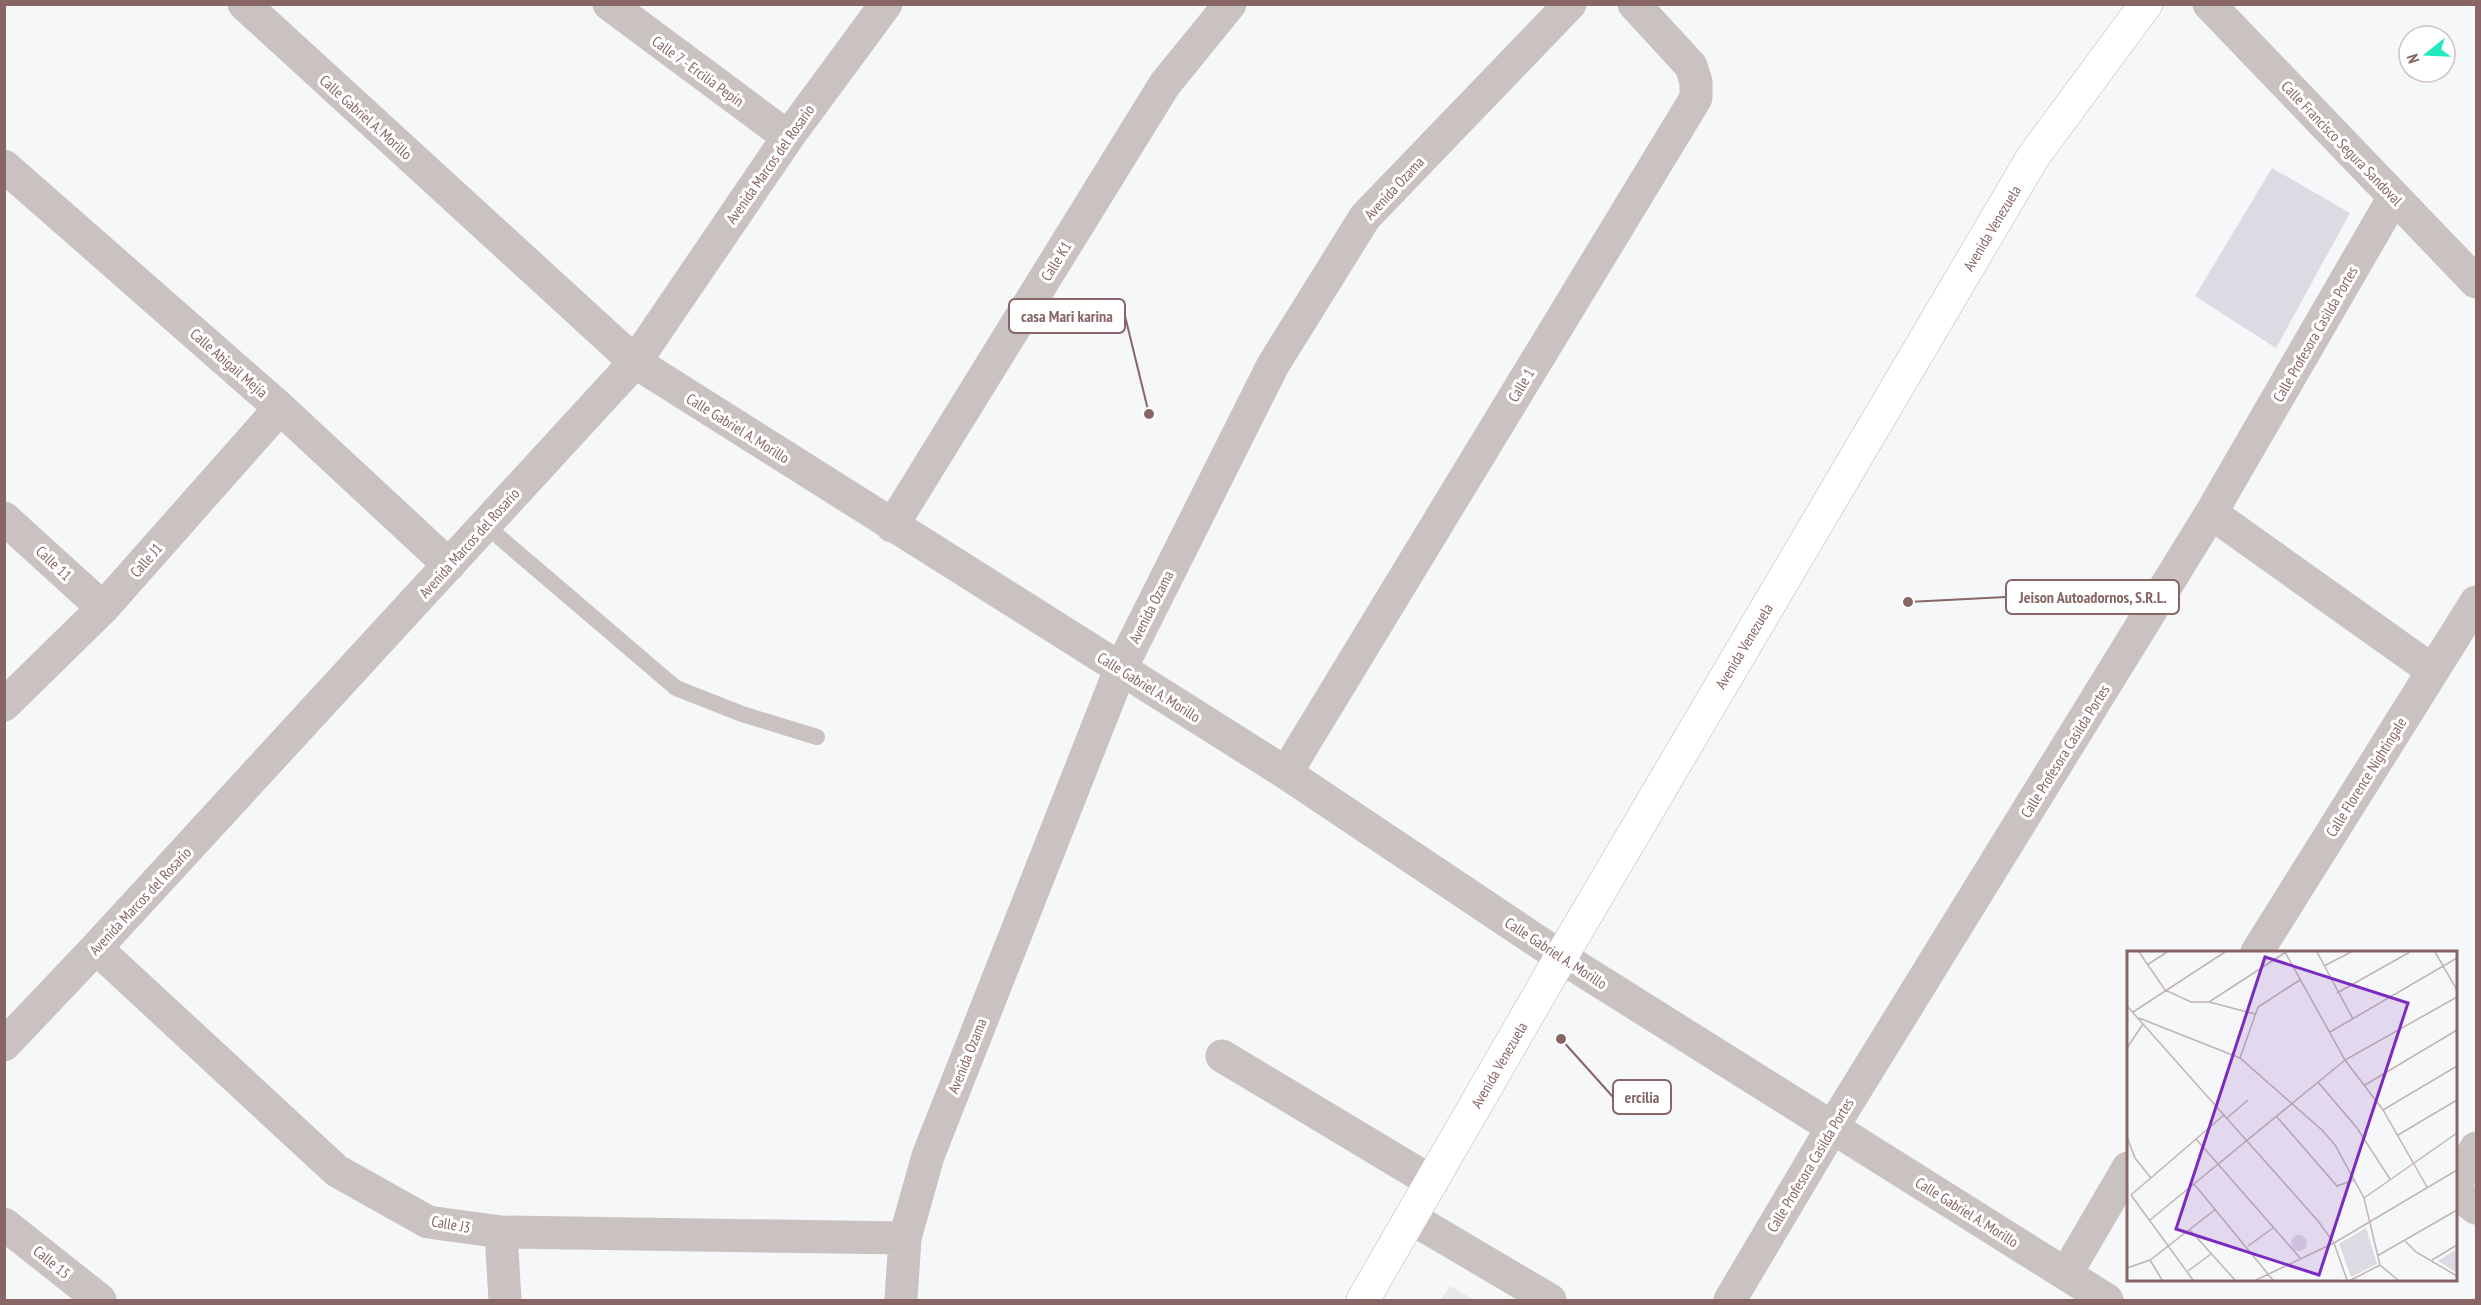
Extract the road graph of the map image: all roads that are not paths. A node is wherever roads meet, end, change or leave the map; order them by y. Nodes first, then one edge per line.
1 (244, 4) edge
2 (609, 4) edge
3 (886, 4) edge
4 (1230, 4) edge
5 (1570, 4) edge
6 (1634, 4) edge
7 (2146, 4) edge
8 (2209, 4) edge
9 (788, 137) junction
10 (4, 166) edge
11 (2394, 197) junction
12 (2476, 282) edge
13 (635, 362) junction
14 (280, 408) junction
15 (2211, 513) junction
16 (4, 518) edge
17 (485, 525) junction
18 (892, 526) junction
19 (449, 565) junction
20 (2476, 602) edge
21 (103, 608) junction
22 (1120, 670) junction
23 (2433, 671) junction
24 (4, 705) edge
25 (817, 737) dead end
26 (1286, 773) junction
27 (96, 948) junction
28 (2258, 951) edge
29 (1561, 957) junction
30 (4, 1045) edge
31 (1222, 1056) dead end
32 (1832, 1128) junction
33 (2476, 1148) edge
34 (2127, 1170) edge
35 (1432, 1182) junction
36 (2457, 1182) edge
37 (2457, 1194) edge
38 (2476, 1208) edge
39 (1411, 1218) junction
40 (4, 1224) edge
41 (501, 1232) junction
42 (905, 1238) junction
43 (2067, 1274) junction
44 (100, 1300) edge
45 (505, 1300) edge
46 (901, 1300) edge
47 (1363, 1300) edge
48 (1550, 1300) edge
49 (1730, 1300) edge
50 (2107, 1300) edge

1 - 13 street, Calle Gabriel A. Morillo
2 - 9 street, Calle 7 - Ercilia Pepín
3 - 9 street, Avenida Marcos del Rosario
4 - 18 street, Calle K1
5 - 22 street, Avenida Ozama
6 - 26 street, Calle 1
7 - 29 main road, Avenida Venezuela
8 - 11 street, Calle Francisco Segura Sandoval
9 - 13 street, Avenida Marcos del Rosario
10 - 14 street, Calle Abigail Mejía
11 - 12 street, Calle Francisco Segura Sandoval
11 - 15 street, Calle Profesora Casilda Portes
13 - 17 street, Avenida Marcos del Rosario
13 - 18 street, Calle Gabriel A. Morillo
14 - 19 street, Calle Abigail Mejía
14 - 21 street, Calle J1
15 - 23 street
15 - 32 street, Calle Profesora Casilda Portes
16 - 21 street, Calle 11
17 - 19 street, Avenida Marcos del Rosario
17 - 25 lane
18 - 22 street, Calle Gabriel A. Morillo
19 - 27 street, Avenida Marcos del Rosario
20 - 23 street, Calle Florence Nightingale
21 - 24 street, Calle J1
22 - 26 street, Calle Gabriel A. Morillo
22 - 42 street, Avenida Ozama
23 - 28 street, Calle Florence Nightingale
26 - 29 street, Calle Gabriel A. Morillo
27 - 30 street, Avenida Marcos del Rosario
27 - 41 street, Calle J3
29 - 32 street, Calle Gabriel A. Morillo
29 - 35 main road, Avenida Venezuela
31 - 35 street
32 - 43 street, Calle Gabriel A. Morillo
32 - 49 street, Calle Profesora Casilda Portes
33 - 36 street
34 - 43 street
35 - 39 main road, Avenida Venezuela
37 - 38 street
39 - 47 main road, Avenida Venezuela
39 - 48 street
40 - 44 street, Calle 15
41 - 42 street, Calle J3
41 - 45 street
42 - 46 street, Avenida Ozama
43 - 50 street, Calle Gabriel A. Morillo

